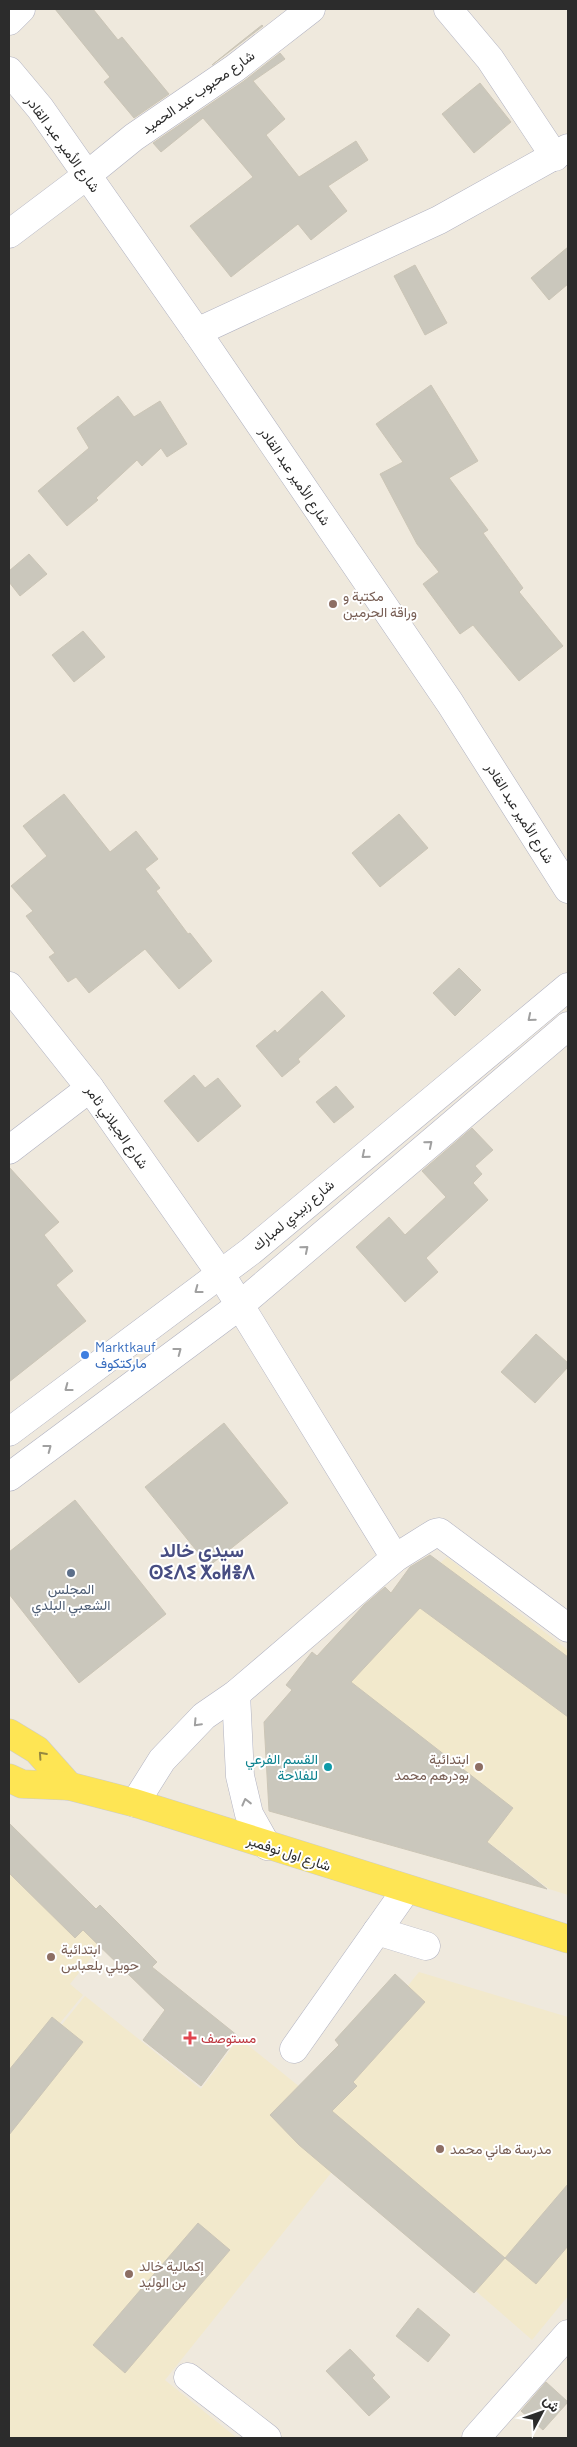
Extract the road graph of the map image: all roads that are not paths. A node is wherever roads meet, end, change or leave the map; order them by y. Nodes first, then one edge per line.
1 (21, 9) edge
2 (311, 9) edge
3 (448, 9) edge
4 (9, 22) edge
5 (9, 71) edge
6 (561, 152) edge
7 (86, 176) junction
8 (9, 234) edge
9 (197, 332) junction
10 (568, 890) edge
11 (9, 986) edge
12 (568, 987) edge
13 (568, 1026) edge
14 (90, 1088) junction
15 (9, 1150) edge
16 (220, 1273) junction
17 (239, 1306) junction
18 (9, 1432) edge
19 (9, 1477) edge
20 (394, 1558) junction
21 (568, 1628) edge
22 (236, 1694) junction
23 (9, 1733) edge
24 (9, 1778) edge
25 (69, 1786) junction
26 (135, 1803) junction
27 (267, 1846) junction
28 (406, 1890) junction
29 (377, 1931) junction
30 (568, 1939) edge
31 (426, 1946) dead end
32 (294, 2049) dead end
33 (568, 2334) edge
34 (188, 2377) dead end
35 (267, 2438) edge
36 (476, 2438) edge

1 - 4 street
2 - 7 street, شارع محبوب عبد الحميد
3 - 6 street
5 - 7 street, شارع الأمير عبد القادر
6 - 9 street
7 - 8 street, شارع محبوب عبد الحميد
7 - 9 street, شارع الأمير عبد القادر
9 - 10 street, شارع الأمير عبد القادر
11 - 14 street, شارع الجيلاني ثامر
12 -> 16 street, شارع زبيدي لمبارك
17 -> 13 street
14 - 15 street
14 - 16 street, شارع الجيلاني ثامر
16 - 17 street, شارع الجيلاني ثامر
16 -> 18 street, شارع زبيدي لمبارك
19 -> 17 street
17 - 20 street, شارع الجيلاني ثامر
20 - 21 street
20 - 22 street
22 -> 26 street
27 -> 22 street
25 -> 23 main road
24 - 25 main road, شارع اول نوفمبر
25 - 26 main road, شارع اول نوفمبر
26 - 27 main road, شارع اول نوفمبر
27 - 28 main road, شارع اول نوفمبر
28 - 29 street
28 - 30 main road, شارع اول نوفمبر
29 - 31 street
29 - 32 street
33 - 36 street
34 - 35 street

